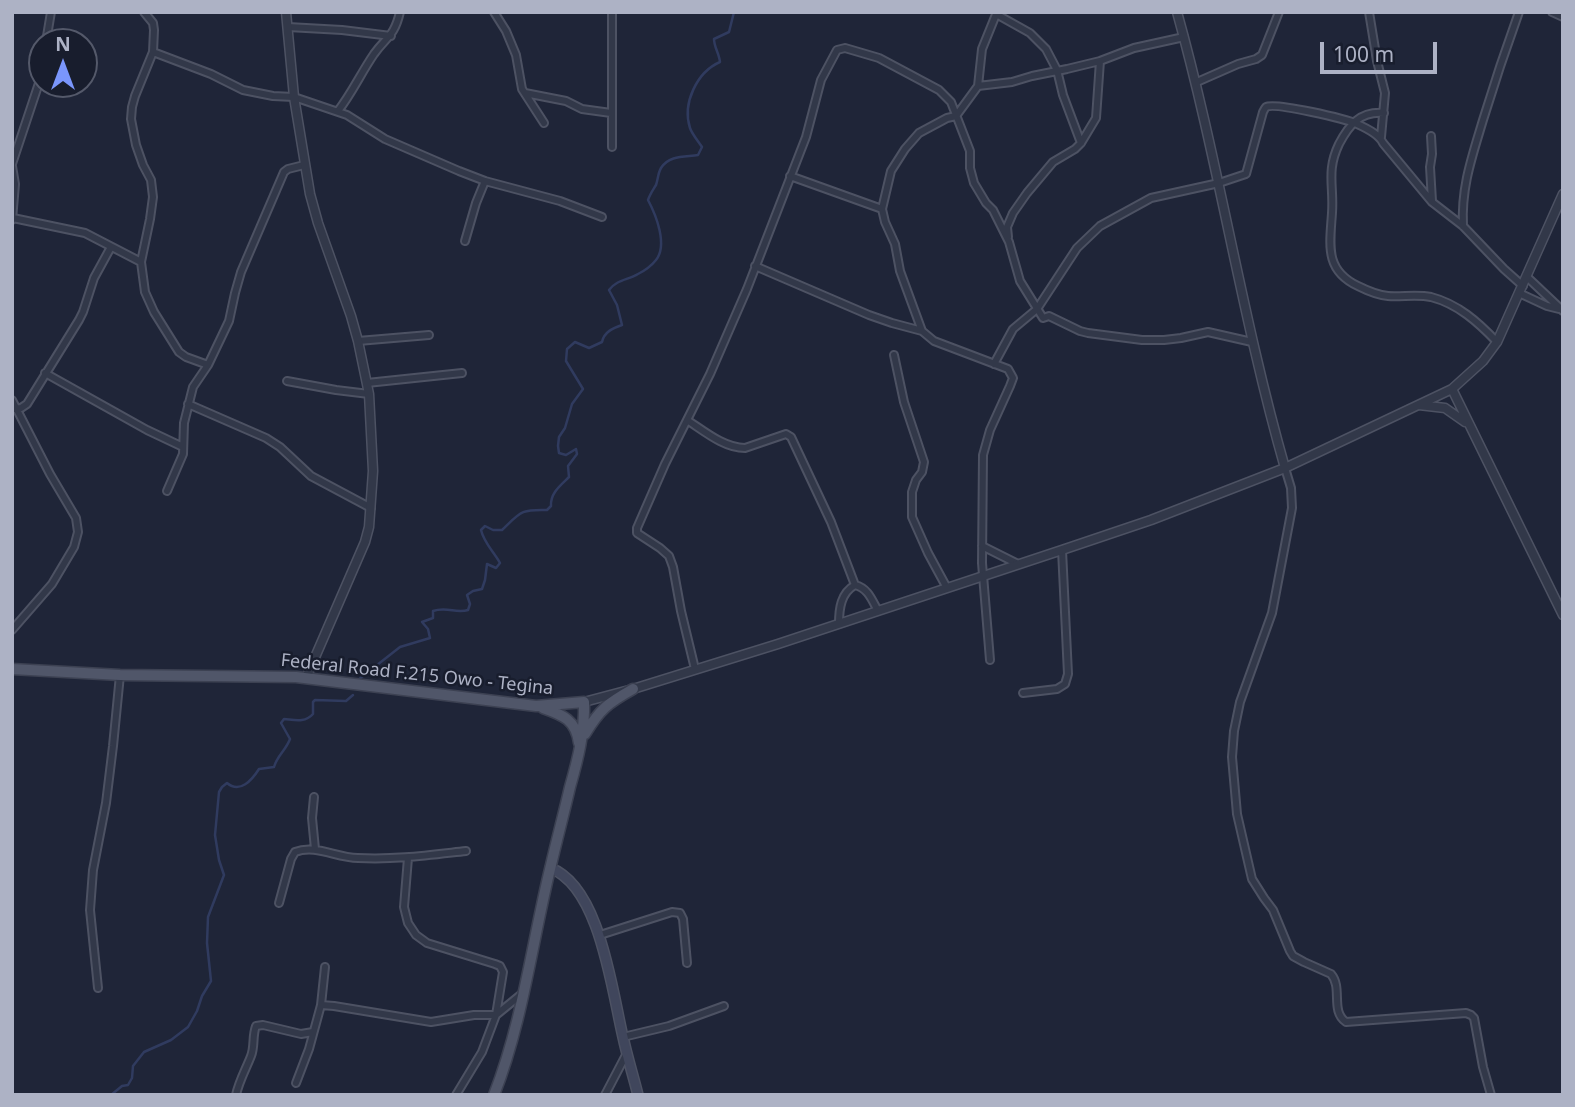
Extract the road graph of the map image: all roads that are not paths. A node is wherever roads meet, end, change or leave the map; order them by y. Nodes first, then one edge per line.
1 (144, 12) edge
2 (286, 12) edge
3 (400, 12) edge
4 (494, 12) edge
5 (612, 12) edge
6 (1177, 12) edge
7 (1279, 12) edge
8 (1369, 12) edge
9 (1519, 12) edge
10 (1552, 12) edge
11 (996, 13) edge
12 (1563, 16) edge
13 (288, 27) junction
14 (391, 36) junction
15 (1184, 37) junction
16 (153, 52) junction
17 (1100, 61) junction
18 (1057, 70) junction
19 (1196, 82) junction
20 (978, 86) junction
21 (525, 93) junction
22 (294, 97) junction
23 (34, 98) edge
24 (338, 111) junction
25 (611, 113) junction
26 (1384, 113) junction
27 (956, 116) junction
28 (544, 123) dead end
29 (1355, 123) junction
30 (1431, 135) dead end
31 (1381, 137) junction
32 (1081, 143) junction
33 (612, 147) dead end
34 (12, 165) edge
35 (304, 165) junction
36 (790, 176) junction
37 (485, 181) junction
38 (1219, 183) junction
39 (1563, 194) edge
40 (13, 200) edge
41 (1432, 202) junction
42 (882, 209) junction
43 (602, 217) dead end
44 (13, 219) edge
45 (1463, 226) junction
46 (465, 241) dead end
47 (1009, 242) junction
48 (111, 247) junction
49 (141, 262) junction
50 (755, 266) junction
51 (1527, 277) junction
52 (1521, 289) junction
53 (1037, 309) junction
54 (1561, 310) edge
55 (922, 331) junction
56 (429, 335) dead end
57 (358, 341) junction
58 (1252, 342) junction
59 (1497, 342) junction
60 (894, 355) dead end
61 (994, 364) junction
62 (208, 365) junction
63 (45, 373) junction
64 (462, 373) dead end
65 (287, 381) dead end
66 (367, 383) junction
67 (1452, 389) junction
68 (369, 394) junction
69 (12, 400) edge
70 (188, 404) junction
71 (1416, 405) junction
72 (14, 409) edge
73 (687, 420) junction
74 (1469, 425) junction
75 (183, 447) junction
76 (1285, 468) junction
77 (167, 491) dead end
78 (371, 508) junction
79 (982, 547) junction
80 (1062, 550) junction
81 (1018, 564) junction
82 (983, 575) junction
83 (855, 585) junction
84 (947, 588) junction
85 (878, 611) junction
86 (1563, 615) edge
87 (839, 624) junction
88 (12, 630) edge
89 (990, 660) dead end
90 (12, 669) edge
91 (695, 669) junction
92 (120, 675) junction
93 (306, 678) junction
94 (633, 689) junction
95 (1023, 693) dead end
96 (584, 702) junction
97 (536, 706) junction
98 (581, 745) junction
99 (314, 797) dead end
100 (315, 849) junction
101 (467, 851) dead end
102 (408, 858) junction
103 (550, 868) junction
104 (279, 903) dead end
105 (600, 935) junction
106 (687, 963) dead end
107 (325, 967) dead end
108 (98, 988) dead end
109 (524, 992) junction
110 (321, 1005) junction
111 (724, 1006) dead end
112 (496, 1015) junction
113 (313, 1032) junction
114 (623, 1037) junction
115 (627, 1052) junction
116 (296, 1083) dead end
117 (236, 1095) edge
118 (456, 1095) edge
119 (494, 1095) edge
120 (605, 1095) edge
121 (638, 1095) edge
122 (1491, 1095) edge

1 - 16 street
2 - 13 street
3 - 14 street
4 - 21 street
5 - 25 street
6 - 15 street
7 - 19 street
8 - 26 street
9 - 45 street
10 - 12 street
11 - 18 street
11 - 20 street
13 - 14 street
13 - 22 street
14 - 24 street
15 - 17 street
15 - 19 street
16 - 22 street
16 - 49 street
17 - 18 street
17 - 32 street
18 - 20 street
18 - 32 street
19 - 38 street
20 - 27 street
21 - 25 street
21 - 28 street
22 - 24 street
22 - 35 street
23 - 34 street
24 - 37 street
25 - 33 street
26 - 29 street
26 - 31 street
27 - 36 street
27 - 42 street
27 - 47 street
29 - 31 street
29 - 38 street
29 - 59 street
30 - 41 street
31 - 41 street
32 - 47 street
34 - 40 street
35 - 57 street
35 - 62 street
36 - 42 street
36 - 50 street
37 - 43 street
37 - 46 street
38 - 53 street
38 - 58 street
39 - 51 street
40 - 44 street
41 - 45 street
42 - 55 street
44 - 48 street
45 - 52 street
47 - 53 street
48 - 49 street
48 - 63 street
49 - 62 street
50 - 55 street
50 - 73 street
51 - 52 street
51 - 54 street
52 - 54 street
52 - 59 street
53 - 58 street
53 - 61 street
55 - 61 street
56 - 57 street
57 - 66 street
58 - 76 street
59 - 67 street
60 - 84 street
61 - 79 street
62 - 70 street
63 - 72 street
63 - 75 street
64 - 66 street
65 - 68 street
66 - 68 street
67 - 71 street
67 - 74 street
68 - 78 street
69 - 72 street
70 - 75 street
70 - 78 street
71 - 74 street
71 - 76 street
72 - 88 street
73 - 83 street
73 - 91 street
74 - 86 street
75 - 77 street
76 - 80 street
76 - 122 street
78 - 93 street
79 - 81 street
79 - 82 street
80 - 81 street
80 - 95 street
81 - 82 street
82 - 84 street
82 - 89 street
83 - 85 street
83 - 87 street
84 - 85 street
85 - 87 street
87 - 91 street
90 - 92 main road, Federal Road F.215 Owo - Tegina
91 - 94 street
92 - 93 main road, Federal Road F.215 Owo - Tegina
92 - 108 street
93 - 97 main road, Federal Road F.215 Owo - Tegina
94 - 96 street
94 - 98 main road
96 - 97 main road, Federal Road F.215 Owo - Tegina
96 - 98 main road
97 - 98 main road
98 - 103 main road
99 - 100 street
100 - 102 street
100 - 104 street
101 - 102 street
102 - 112 street
103 - 105 main road
103 - 109 main road
105 - 106 street
105 - 114 main road
107 - 110 street
109 - 112 street
109 - 119 main road
110 - 112 street
110 - 113 street
111 - 114 street
112 - 118 street
113 - 116 street
113 - 117 street
114 - 115 main road
115 - 120 street
115 - 121 main road

